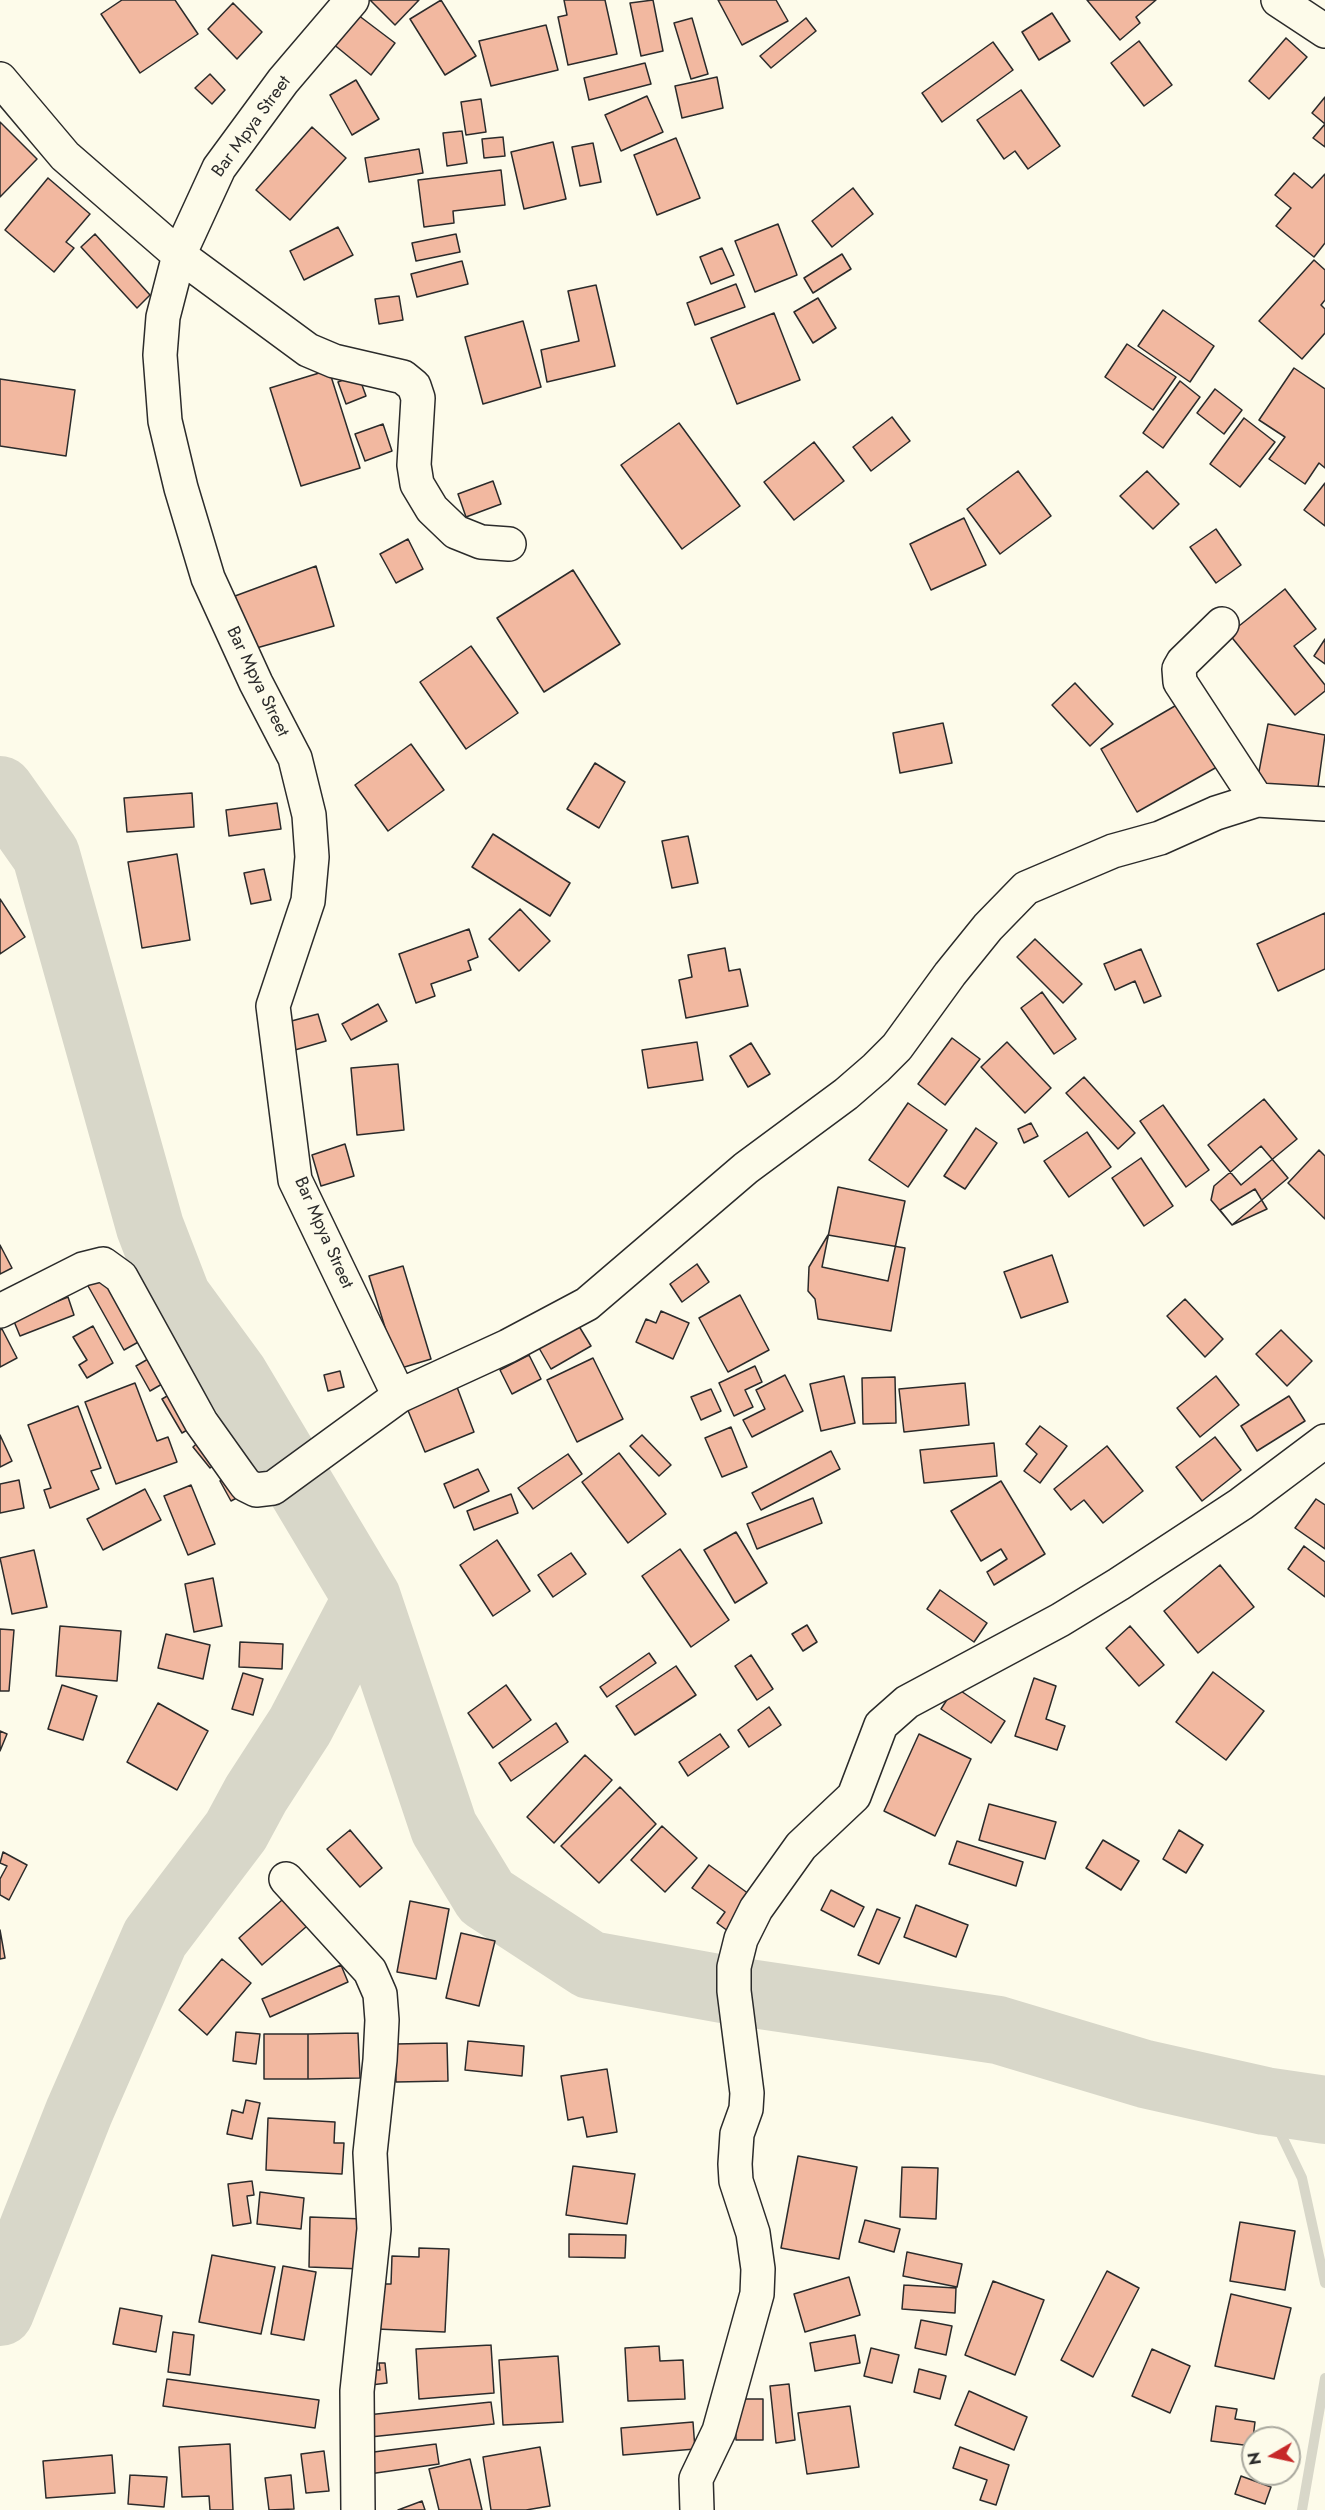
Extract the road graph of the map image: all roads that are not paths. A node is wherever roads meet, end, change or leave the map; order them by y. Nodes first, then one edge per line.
1 (352, 0) edge
2 (1278, 0) edge
3 (1325, 31) edge
4 (0, 79) edge
5 (179, 255) junction
6 (509, 544) dead end
7 (1222, 624) dead end
8 (1257, 800) junction
9 (1325, 804) edge
10 (0, 1311) edge
11 (399, 1396) junction
12 (1325, 1441) edge
13 (286, 1879) dead end
14 (358, 2510) edge
15 (697, 2510) edge

1 - 5 street, Bar Mpya Street
2 - 3 street
4 - 5 street
5 - 6 street
5 - 11 street, Bar Mpya Street
7 - 8 street
8 - 9 street
8 - 11 street
10 - 11 street
12 - 15 street
13 - 14 street

